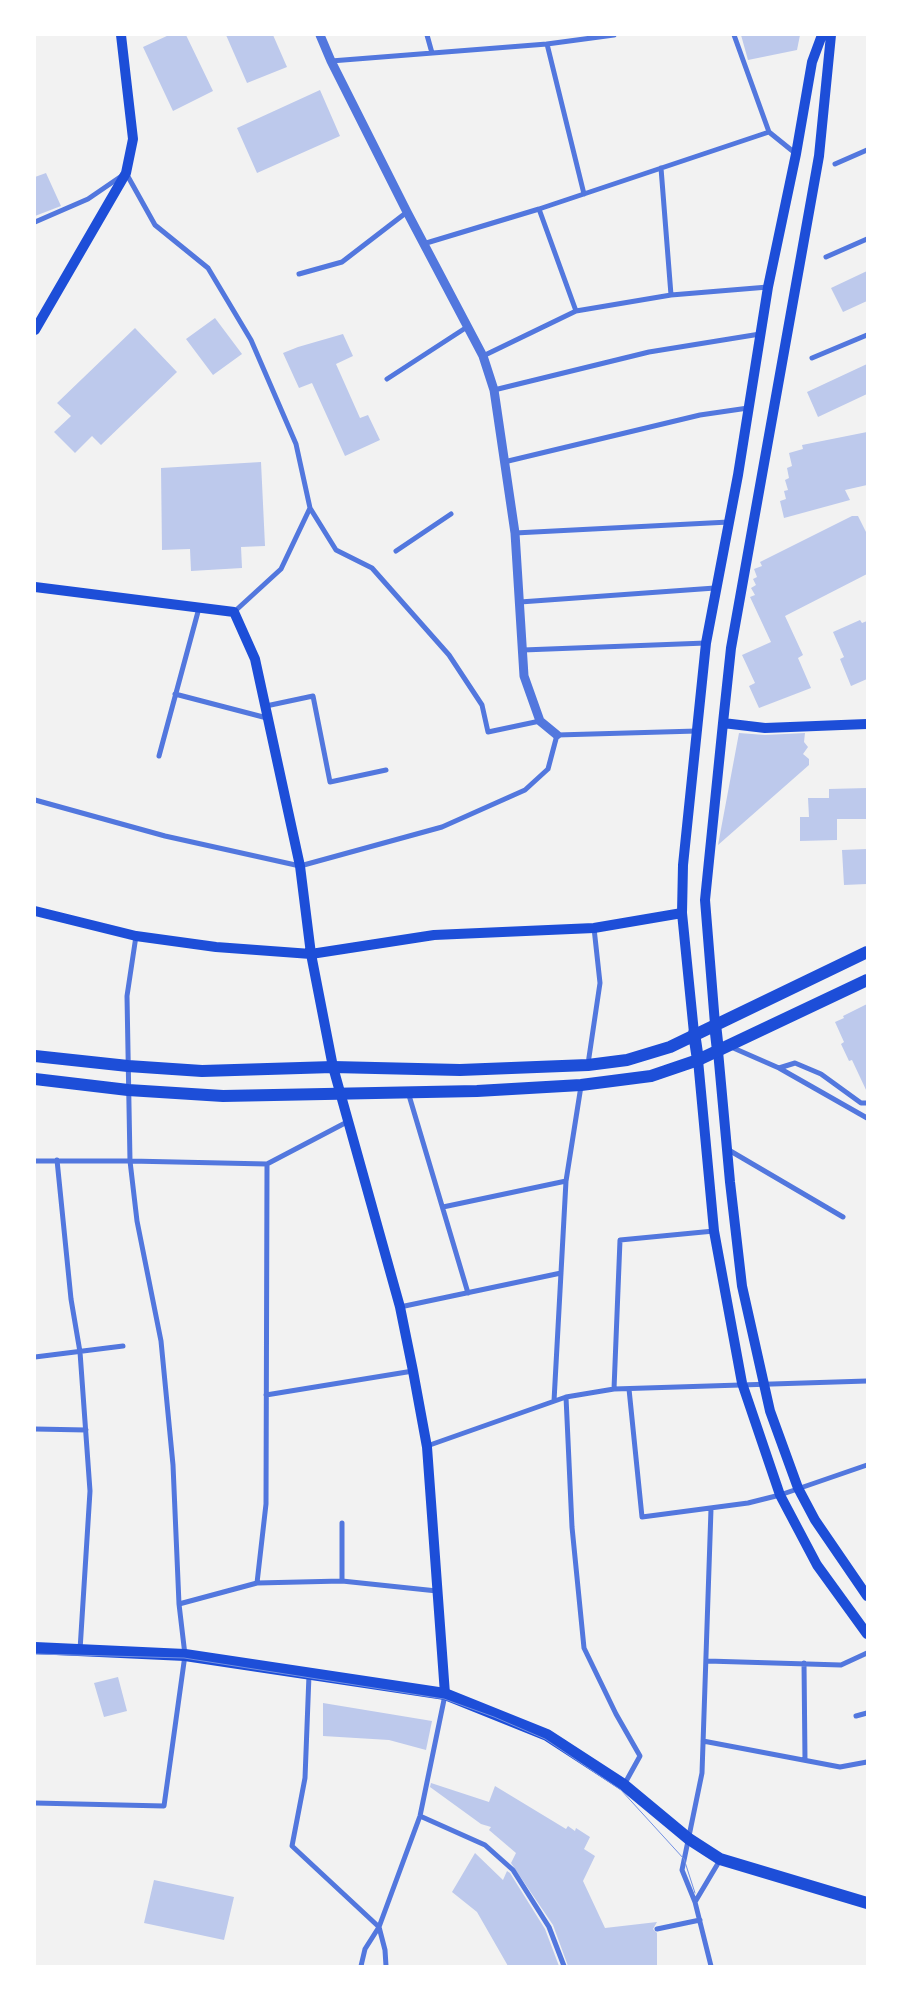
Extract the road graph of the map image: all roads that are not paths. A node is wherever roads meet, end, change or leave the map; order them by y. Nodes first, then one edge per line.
1 (121, 35) edge
2 (320, 35) edge
3 (427, 35) edge
4 (614, 35) edge
5 (734, 35) edge
6 (822, 35) edge
7 (831, 35) edge
8 (547, 44) junction
9 (432, 53) junction
10 (331, 61) junction
11 (769, 132) junction
12 (867, 150) edge
13 (796, 154) junction
14 (835, 164) dead end
15 (661, 168) junction
16 (126, 173) junction
17 (584, 194) junction
18 (539, 209) junction
19 (407, 212) junction
20 (35, 222) edge
21 (867, 239) edge
22 (423, 244) junction
23 (826, 257) dead end
24 (299, 274) dead end
25 (768, 287) junction
26 (671, 295) junction
27 (576, 311) junction
28 (467, 327) junction
29 (35, 330) edge
30 (761, 334) junction
31 (867, 335) edge
32 (483, 356) junction
33 (812, 358) dead end
34 (388, 379) dead end
35 (494, 390) junction
36 (749, 408) junction
37 (504, 462) junction
38 (310, 508) junction
39 (451, 514) dead end
40 (729, 522) junction
41 (515, 533) junction
42 (396, 551) dead end
43 (35, 587) edge
44 (715, 588) junction
45 (520, 602) junction
46 (199, 607) junction
47 (234, 612) junction
48 (706, 643) junction
49 (523, 650) junction
50 (176, 694) junction
51 (266, 706) junction
52 (269, 718) junction
53 (540, 721) junction
54 (722, 722) junction
55 (867, 724) edge
56 (698, 731) junction
57 (557, 735) junction
58 (159, 756) dead end
59 (386, 770) dead end
60 (35, 800) edge
61 (300, 866) junction
62 (35, 911) edge
63 (682, 913) junction
64 (594, 928) junction
65 (136, 936) junction
66 (867, 952) edge
67 (311, 954) junction
68 (867, 980) edge
69 (715, 1024) junction
70 (694, 1033) junction
71 (723, 1048) junction
72 (35, 1056) edge
73 (698, 1060) junction
74 (588, 1065) junction
75 (128, 1066) junction
76 (333, 1067) junction
77 (779, 1068) junction
78 (35, 1079) edge
79 (581, 1085) junction
80 (128, 1090) junction
81 (408, 1092) junction
82 (339, 1093) junction
83 (867, 1103) edge
84 (867, 1118) edge
85 (346, 1122) junction
86 (727, 1149) junction
87 (57, 1160) junction
88 (130, 1160) junction
89 (35, 1161) edge
90 (267, 1164) junction
91 (566, 1181) junction
92 (443, 1207) junction
93 (843, 1217) dead end
94 (714, 1230) junction
95 (561, 1273) junction
96 (468, 1293) junction
97 (400, 1307) junction
98 (123, 1346) dead end
99 (80, 1352) junction
100 (35, 1357) edge
101 (413, 1371) junction
102 (867, 1381) edge
103 (742, 1383) junction
104 (763, 1383) junction
105 (629, 1389) junction
106 (614, 1390) junction
107 (266, 1395) junction
108 (566, 1397) junction
109 (554, 1401) junction
110 (35, 1429) edge
111 (86, 1430) junction
112 (427, 1447) junction
113 (867, 1465) edge
114 (798, 1488) junction
115 (780, 1495) junction
116 (711, 1509) junction
117 (342, 1523) dead end
118 (342, 1581) junction
119 (257, 1583) junction
120 (438, 1591) junction
121 (867, 1596) edge
122 (179, 1604) junction
123 (867, 1634) edge
124 (35, 1648) edge
125 (80, 1650) junction
126 (867, 1652) edge
127 (185, 1655) junction
128 (707, 1661) junction
129 (804, 1663) junction
130 (308, 1672) junction
131 (445, 1694) junction
132 (867, 1713) edge
133 (856, 1716) dead end
134 (703, 1741) junction
135 (805, 1760) junction
136 (867, 1762) edge
137 (624, 1785) junction
138 (35, 1803) edge
139 (420, 1816) junction
140 (689, 1840) junction
141 (720, 1859) junction
142 (695, 1902) junction
143 (867, 1903) edge
144 (700, 1920) junction
145 (379, 1927) junction
146 (658, 1929) dead end
147 (361, 1966) edge
148 (386, 1966) edge
149 (564, 1966) edge
150 (711, 1966) edge

1 - 16 main road
2 - 10 street
3 - 9 street
4 - 8 street
5 - 11 street
6 - 13 main road
7 - 54 main road
8 - 9 street
8 - 17 street
9 - 10 street
10 - 19 street
11 - 13 street
11 - 15 street
12 - 14 street
13 - 25 main road
15 - 17 street
15 - 26 street
16 - 20 street
16 - 29 main road
16 - 38 street
17 - 18 street
18 - 22 street
18 - 27 street
19 - 22 street
19 - 24 street
21 - 23 street
22 - 28 street
25 - 26 street
25 - 30 main road
26 - 27 street
27 - 32 street
28 - 32 street
28 - 34 street
30 - 35 street
30 - 36 main road
31 - 33 street
32 - 35 street
35 - 37 street
36 - 37 street
36 - 40 main road
37 - 41 street
38 - 47 street
38 - 53 street
39 - 42 street
40 - 41 street
40 - 44 main road
41 - 45 street
43 - 46 main road
44 - 45 street
44 - 48 main road
45 - 49 street
46 - 47 main road
46 - 50 street
47 - 51 main road
48 - 49 street
48 - 56 main road
49 - 53 street
50 - 52 street
50 - 58 street
51 - 52 main road
51 - 59 street
52 - 61 main road
53 - 57 street
54 - 55 main road
54 - 69 main road
56 - 57 street
56 - 63 main road
57 - 61 street
60 - 61 street
61 - 67 main road
62 - 65 main road
63 - 64 main road
63 - 70 main road
64 - 67 main road
64 - 74 street
65 - 67 main road
65 - 75 street
66 - 69 main road
67 - 76 main road
68 - 71 main road
69 - 70 main road
69 - 71 main road
70 - 73 main road
70 - 74 main road
71 - 73 main road
71 - 77 street
71 - 86 main road
72 - 75 main road
73 - 79 main road
73 - 94 main road
74 - 76 main road
75 - 76 main road
75 - 80 street
76 - 82 main road
77 - 83 street
77 - 84 street
78 - 80 main road
79 - 81 main road
79 - 91 street
80 - 82 main road
80 - 88 street
81 - 82 main road
81 - 92 street
82 - 85 main road
85 - 90 street
85 - 97 main road
86 - 93 street
86 - 104 main road
87 - 88 street
87 - 89 street
87 - 99 street
88 - 90 street
88 - 122 street
90 - 107 street
91 - 92 street
91 - 95 street
92 - 96 street
94 - 103 main road
94 - 106 street
95 - 96 street
95 - 109 street
96 - 97 street
97 - 101 main road
98 - 99 street
99 - 100 street
99 - 111 street
101 - 107 street
101 - 112 main road
102 - 104 street
103 - 104 street
103 - 105 street
103 - 115 main road
104 - 114 main road
105 - 106 street
105 - 116 street
106 - 108 street
107 - 119 street
108 - 109 street
108 - 137 street
109 - 112 street
110 - 111 street
111 - 125 street
112 - 120 main road
113 - 114 street
114 - 115 street
114 - 121 main road
115 - 116 street
115 - 123 main road
116 - 128 street
117 - 118 street
118 - 119 street
118 - 120 street
119 - 122 street
120 - 131 main road
122 - 127 street
124 - 125 main road
125 - 127 main road
126 - 129 street
127 - 130 main road
127 - 138 street
128 - 129 street
128 - 134 street
129 - 135 street
130 - 131 main road
130 - 145 street
131 - 137 main road
131 - 139 street
132 - 133 street
134 - 135 street
134 - 140 street
135 - 136 street
137 - 140 main road
139 - 145 street
139 - 149 street
140 - 141 main road
140 - 142 street
141 - 142 street
141 - 143 main road
142 - 144 street
144 - 146 street
144 - 150 street
145 - 147 street
145 - 148 street

